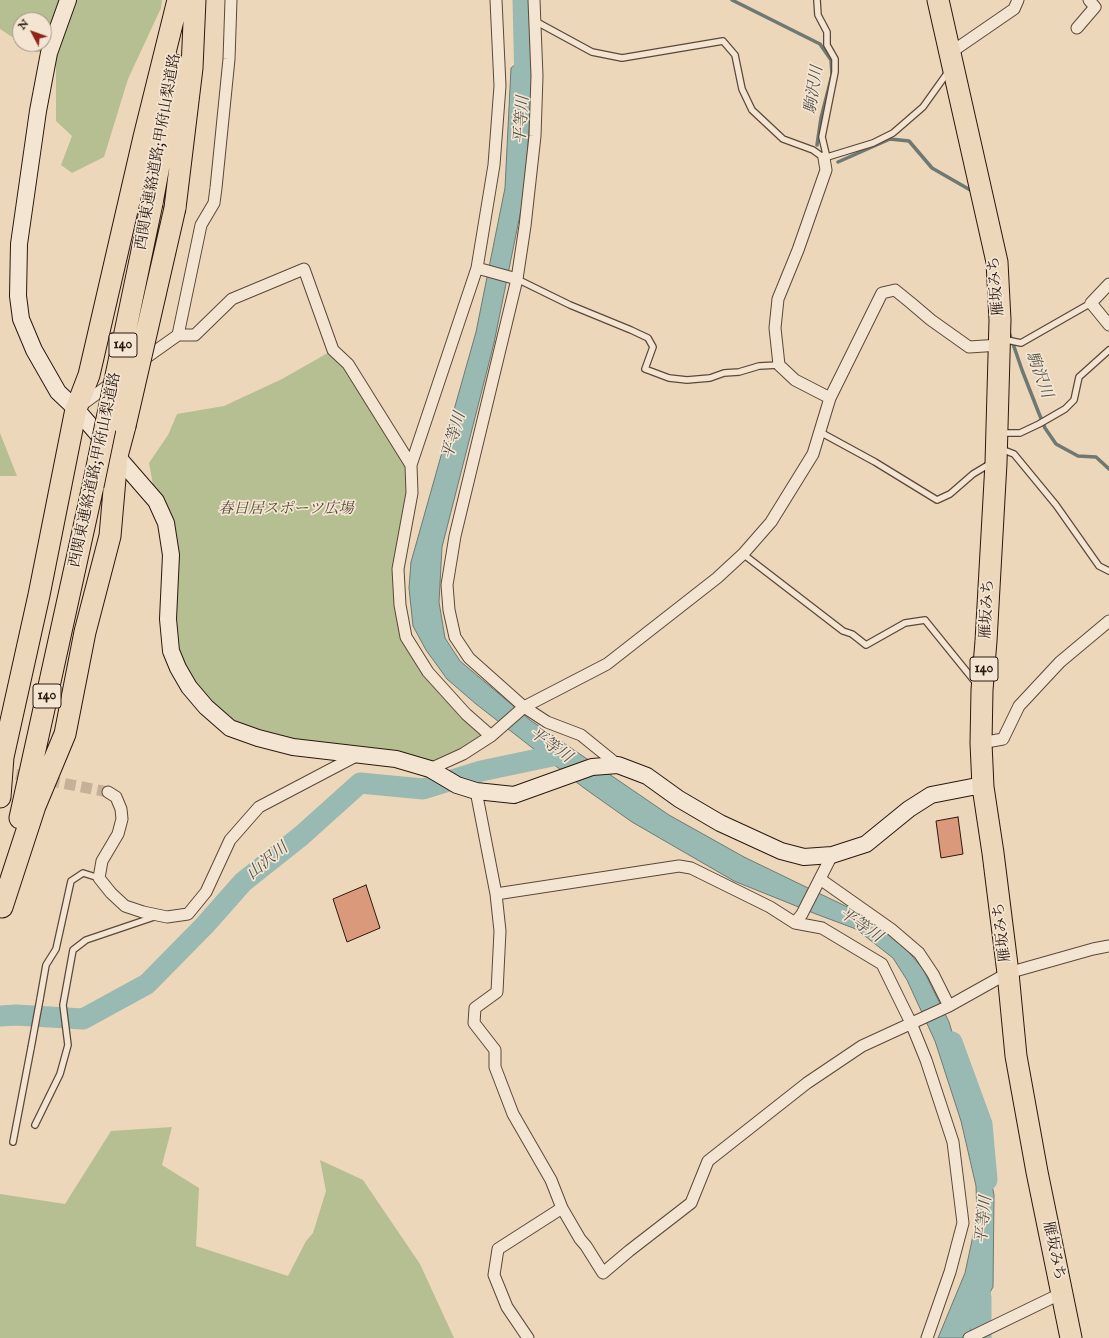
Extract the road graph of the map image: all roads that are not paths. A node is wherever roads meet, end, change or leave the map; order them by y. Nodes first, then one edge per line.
1 (68, 0) edge
2 (178, 0) edge
3 (182, 0) edge
4 (195, 0) edge
5 (231, 0) edge
6 (496, 0) edge
7 (534, 0) edge
8 (817, 0) edge
9 (938, 0) edge
10 (1018, 0) edge
11 (1089, 0) edge
12 (534, 20) junction
13 (1076, 28) dead end
14 (952, 58) junction
15 (824, 158) junction
16 (477, 268) junction
17 (517, 279) junction
18 (1109, 284) edge
19 (1091, 304) junction
20 (1109, 325) edge
21 (178, 335) junction
22 (1003, 342) junction
23 (1109, 350) edge
24 (779, 365) junction
25 (830, 398) junction
26 (76, 409) junction
27 (820, 432) junction
28 (997, 448) junction
29 (117, 456) junction
30 (411, 466) junction
31 (743, 554) junction
32 (1109, 571) edge
33 (1109, 621) edge
34 (982, 690) junction
35 (524, 707) junction
36 (491, 736) junction
37 (981, 743) junction
38 (358, 755) junction
39 (618, 765) junction
40 (433, 771) junction
41 (983, 787) junction
42 (476, 791) junction
43 (108, 792) tunnel mouth
44 (0, 797) edge
45 (832, 855) junction
46 (99, 878) junction
47 (818, 882) junction
48 (496, 894) junction
49 (1, 910) edge
50 (159, 915) junction
51 (795, 923) junction
52 (1109, 946) edge
53 (1008, 973) junction
54 (948, 1006) junction
55 (911, 1023) junction
56 (35, 1125) dead end
57 (12, 1142) dead end
58 (562, 1208) junction
59 (1062, 1293) junction
60 (528, 1338) edge
61 (927, 1338) edge
62 (970, 1338) edge
63 (1071, 1338) edge

1 - 26 street
2 - 26 highway
3 - 49 highway, 西関東連絡道路;甲府山梨道路 / 140, bridge
4 - 29 highway, bridge
5 - 21 street
6 - 16 street
7 - 12 street
8 - 15 lane
9 - 14 highway, 雁坂みち / 140
10 - 14 street
11 - 13 street
12 - 15 lane
12 - 17 street
14 - 15 lane
14 - 22 highway, 雁坂みち / 140
15 - 24 street
16 - 17 street
16 - 30 street
17 - 24 lane
17 - 35 street
18 - 19 street
19 - 20 street
19 - 22 lane
21 - 26 street
21 - 30 street
22 - 25 street
22 - 28 highway, 雁坂みち / 140
23 - 28 lane
24 - 25 street
25 - 27 street
26 - 29 street
26 - 44 highway
27 - 28 lane
27 - 31 street
28 - 32 lane
28 - 34 highway, 雁坂みち / 140
29 - 38 street
29 - 49 highway
30 - 36 street
31 - 34 lane
31 - 35 street
33 - 37 street
34 - 37 highway, 雁坂みち / 140
35 - 36 street
35 - 39 street
36 - 40 street
37 - 41 highway, 雁坂みち / 140
38 - 40 street
38 - 50 street
39 - 42 street
39 - 45 street
40 - 42 street
41 - 45 street
41 - 53 highway, 雁坂みち / 140
42 - 48 street
43 - 46 street
45 - 47 street
46 - 50 street
46 - 57 lane, bridge
47 - 51 street
47 - 54 street
48 - 51 street
48 - 58 street
50 - 56 lane
51 - 55 street
52 - 53 street
53 - 54 street
53 - 59 highway, 雁坂みち / 140
54 - 55 street
55 - 58 street
55 - 61 street
58 - 60 street
59 - 62 street
59 - 63 highway, 雁坂みち / 140

